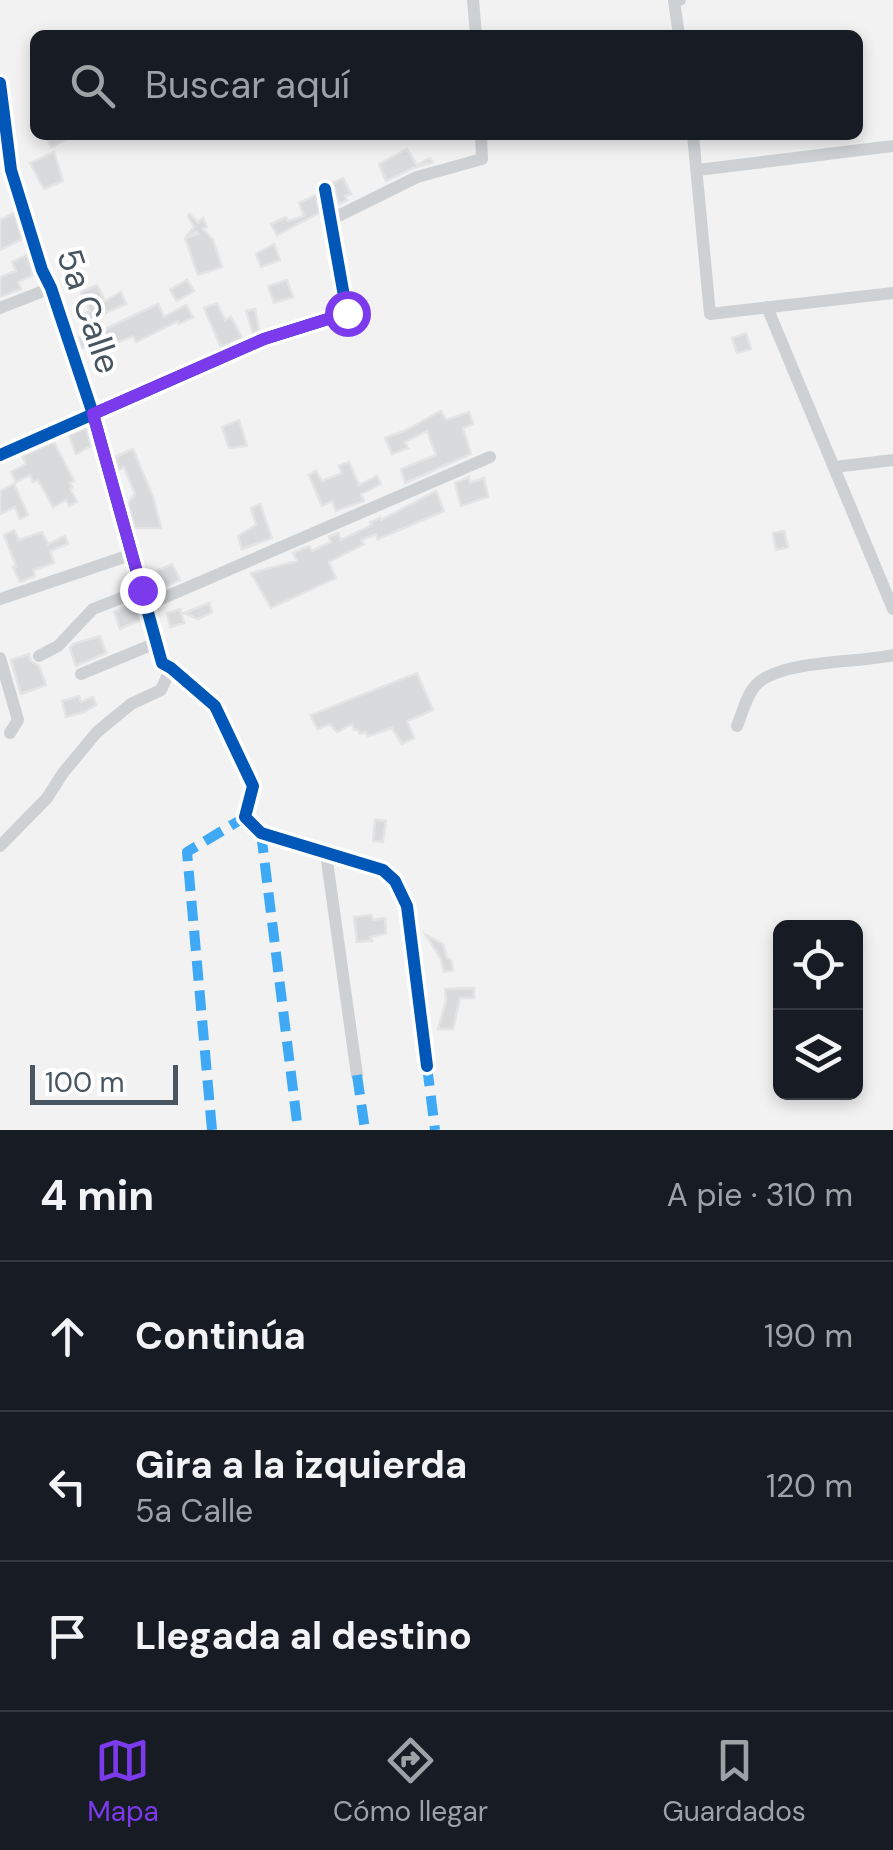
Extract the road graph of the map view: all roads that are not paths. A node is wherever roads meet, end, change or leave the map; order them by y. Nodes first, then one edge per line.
1 (474, 0) edge
2 (680, 0) edge
3 (476, 30) edge
4 (678, 30) edge
5 (0, 83) edge
6 (482, 140) edge
7 (694, 140) edge
8 (893, 146) edge
9 (698, 170) junction
10 (5, 172) edge
11 (326, 189) dead end
12 (330, 220) junction
13 (50, 288) junction
14 (893, 293) edge
15 (767, 307) junction
16 (0, 308) edge
17 (93, 414) junction
18 (0, 454) edge
19 (490, 457) dead end
20 (893, 460) edge
21 (834, 467) junction
22 (130, 555) junction
23 (142, 590) junction
24 (0, 599) edge
25 (146, 605) junction
26 (893, 610) edge
27 (156, 643) junction
28 (893, 655) edge
29 (39, 656) dead end
30 (0, 658) edge
31 (170, 668) junction
32 (81, 674) dead end
33 (737, 726) dead end
34 (10, 733) dead end
35 (0, 846) edge
36 (326, 854) junction
37 (427, 1066) dead end
38 (357, 1075) dead end

1 - 3 street
2 - 4 street
5 - 10 street, 5a Calle
6 - 12 street
7 - 9 street
8 - 9 street
9 - 15 street
10 - 13 street, 5a Calle
11 - 12 street
12 - 17 street
13 - 16 street
13 - 17 street, 5a Calle
14 - 15 street
15 - 21 street
17 - 18 street
17 - 22 street, 5a Calle
19 - 25 street
20 - 21 street
21 - 26 street
22 - 23 street, 5a Calle
22 - 24 street
23 - 25 street, 5a Calle
23 - 29 street
25 - 27 street, 5a Calle
27 - 31 street, 5a Calle
27 - 32 street
28 - 33 street
30 - 34 street
31 - 35 street
31 - 36 street, 5a Calle
36 - 37 street
36 - 38 street

